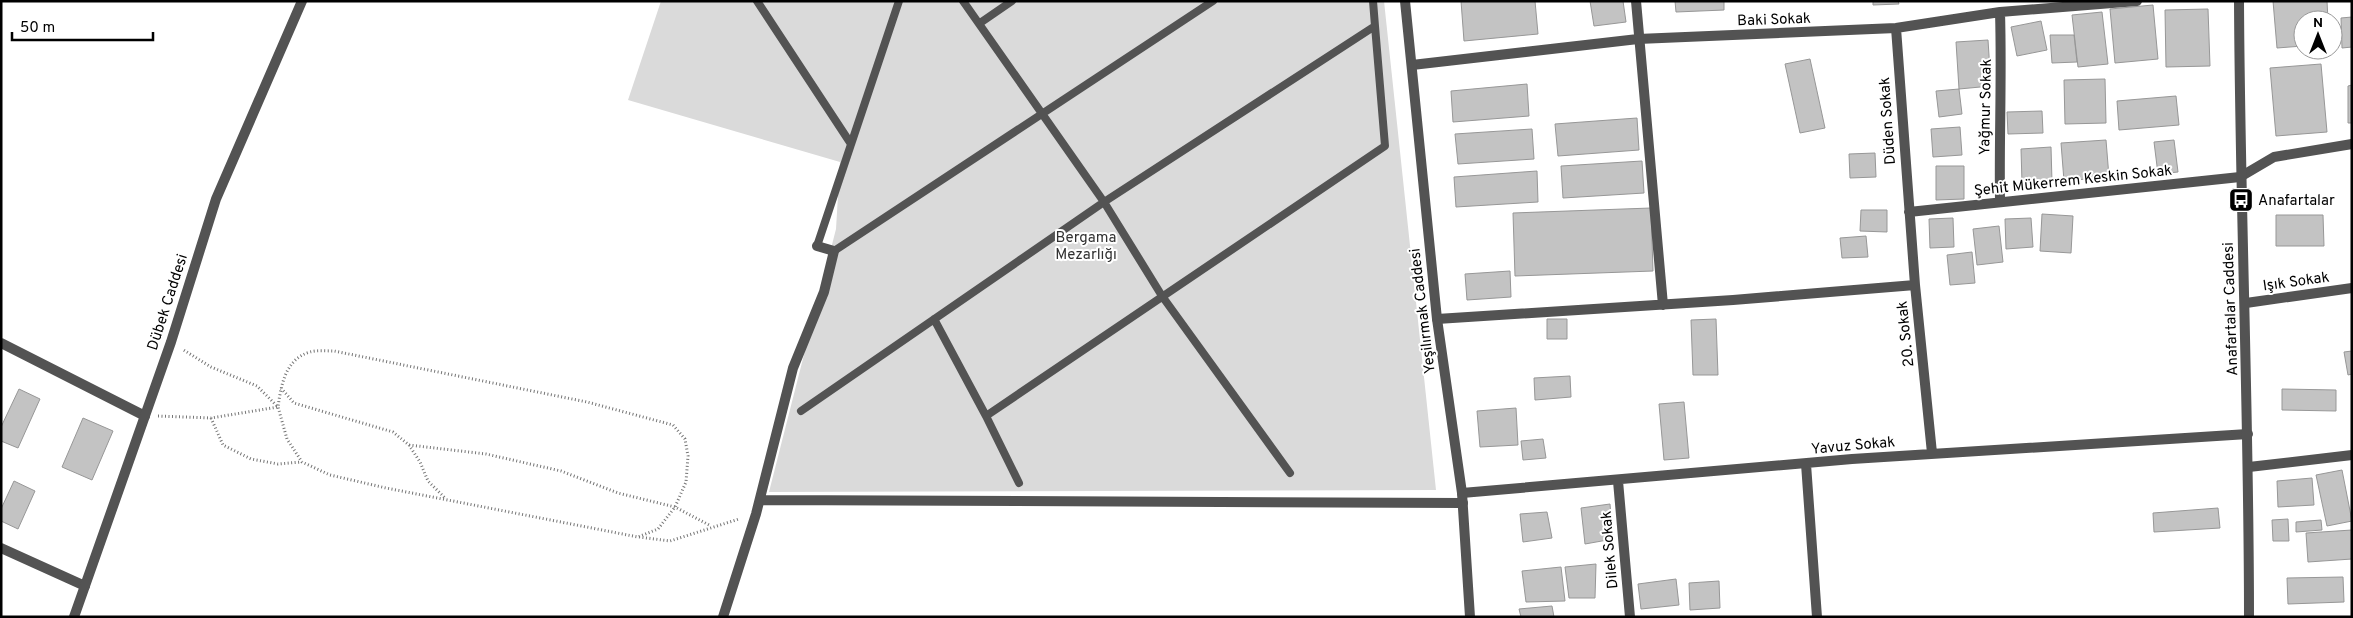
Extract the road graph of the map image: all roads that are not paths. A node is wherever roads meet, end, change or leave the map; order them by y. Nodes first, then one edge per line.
1 (302, 1) edge
2 (757, 1) edge
3 (899, 1) edge
4 (963, 1) edge
5 (1012, 1) edge
6 (1213, 1) edge
7 (1373, 1) edge
8 (1406, 1) edge
9 (1636, 1) edge
10 (2138, 1) edge
11 (2239, 1) edge
12 (2018, 6) edge
13 (2000, 12) junction
14 (980, 23) junction
15 (1375, 26) junction
16 (1896, 28) junction
17 (1638, 39) junction
18 (1412, 65) junction
19 (1043, 115) junction
20 (851, 144) junction
21 (2352, 144) edge
22 (2240, 177) junction
23 (1104, 202) junction
24 (2000, 202) junction
25 (1909, 212) junction
26 (817, 246) joint
27 (834, 251) junction
28 (1915, 284) junction
29 (2352, 288) edge
30 (1162, 296) junction
31 (2246, 303) junction
32 (1662, 305) junction
33 (934, 319) junction
34 (1437, 319) junction
35 (1, 343) edge
36 (801, 411) dead end
37 (144, 416) junction
38 (986, 416) junction
39 (2248, 434) junction
40 (1932, 453) junction
41 (2352, 455) edge
42 (1806, 464) junction
43 (2249, 467) junction
44 (1290, 473) dead end
45 (1618, 481) junction
46 (1019, 483) dead end
47 (1462, 498) junction
48 (760, 500) junction
49 (1, 548) edge
50 (85, 586) junction
51 (74, 617) edge
52 (723, 617) edge
53 (1470, 617) edge
54 (1630, 617) edge
55 (1817, 617) edge
56 (2249, 617) edge

1 - 37 street, Dübek Caddesi
2 - 20 lane
3 - 20 lane
4 - 14 lane
5 - 14 lane
6 - 19 lane
7 - 15 lane
8 - 18 street, Yeşilırmak Caddesi
9 - 17 street
10 - 12 street, Baki Sokak
11 - 22 street, Anafartalar Caddesi
12 - 13 street, Baki Sokak
13 - 16 street, Baki Sokak
13 - 24 street, Yağmur Sokak
14 - 19 lane
15 - 23 lane
15 - 30 lane
16 - 17 street, Baki Sokak
16 - 25 street, Düden Sokak
17 - 18 street, Baki Sokak
17 - 32 street
18 - 34 street, Yeşilırmak Caddesi
19 - 23 lane
19 - 27 lane
20 - 26 lane
21 - 22 street
22 - 24 street, Şehit Mükerrem Keskin Sokak
22 - 31 street, Anafartalar Caddesi
23 - 30 lane
23 - 33 lane
24 - 25 street, Şehit Mükerrem Keskin Sokak
25 - 28 street, 20. Sokak
26 - 27 street
27 - 48 street
28 - 32 street
28 - 40 street, 20. Sokak
29 - 31 street, Işık Sokak
30 - 38 lane
30 - 44 lane
31 - 39 street, Anafartalar Caddesi
32 - 34 street
33 - 36 lane
33 - 38 lane
34 - 47 street, Yeşilırmak Caddesi
35 - 37 street
37 - 50 street, Dübek Caddesi
38 - 46 lane
39 - 40 street, Yavuz Sokak
39 - 43 street, Anafartalar Caddesi
40 - 42 street, Yavuz Sokak
41 - 43 street
42 - 45 street, Yavuz Sokak
42 - 55 street
43 - 56 street, Anafartalar Caddesi
45 - 47 street, Yavuz Sokak
45 - 54 street, Dilek Sokak
47 - 48 street, Yavuz Sokak
47 - 53 street, Yeşilırmak Caddesi
48 - 52 street
49 - 50 street
50 - 51 street, Dübek Caddesi

